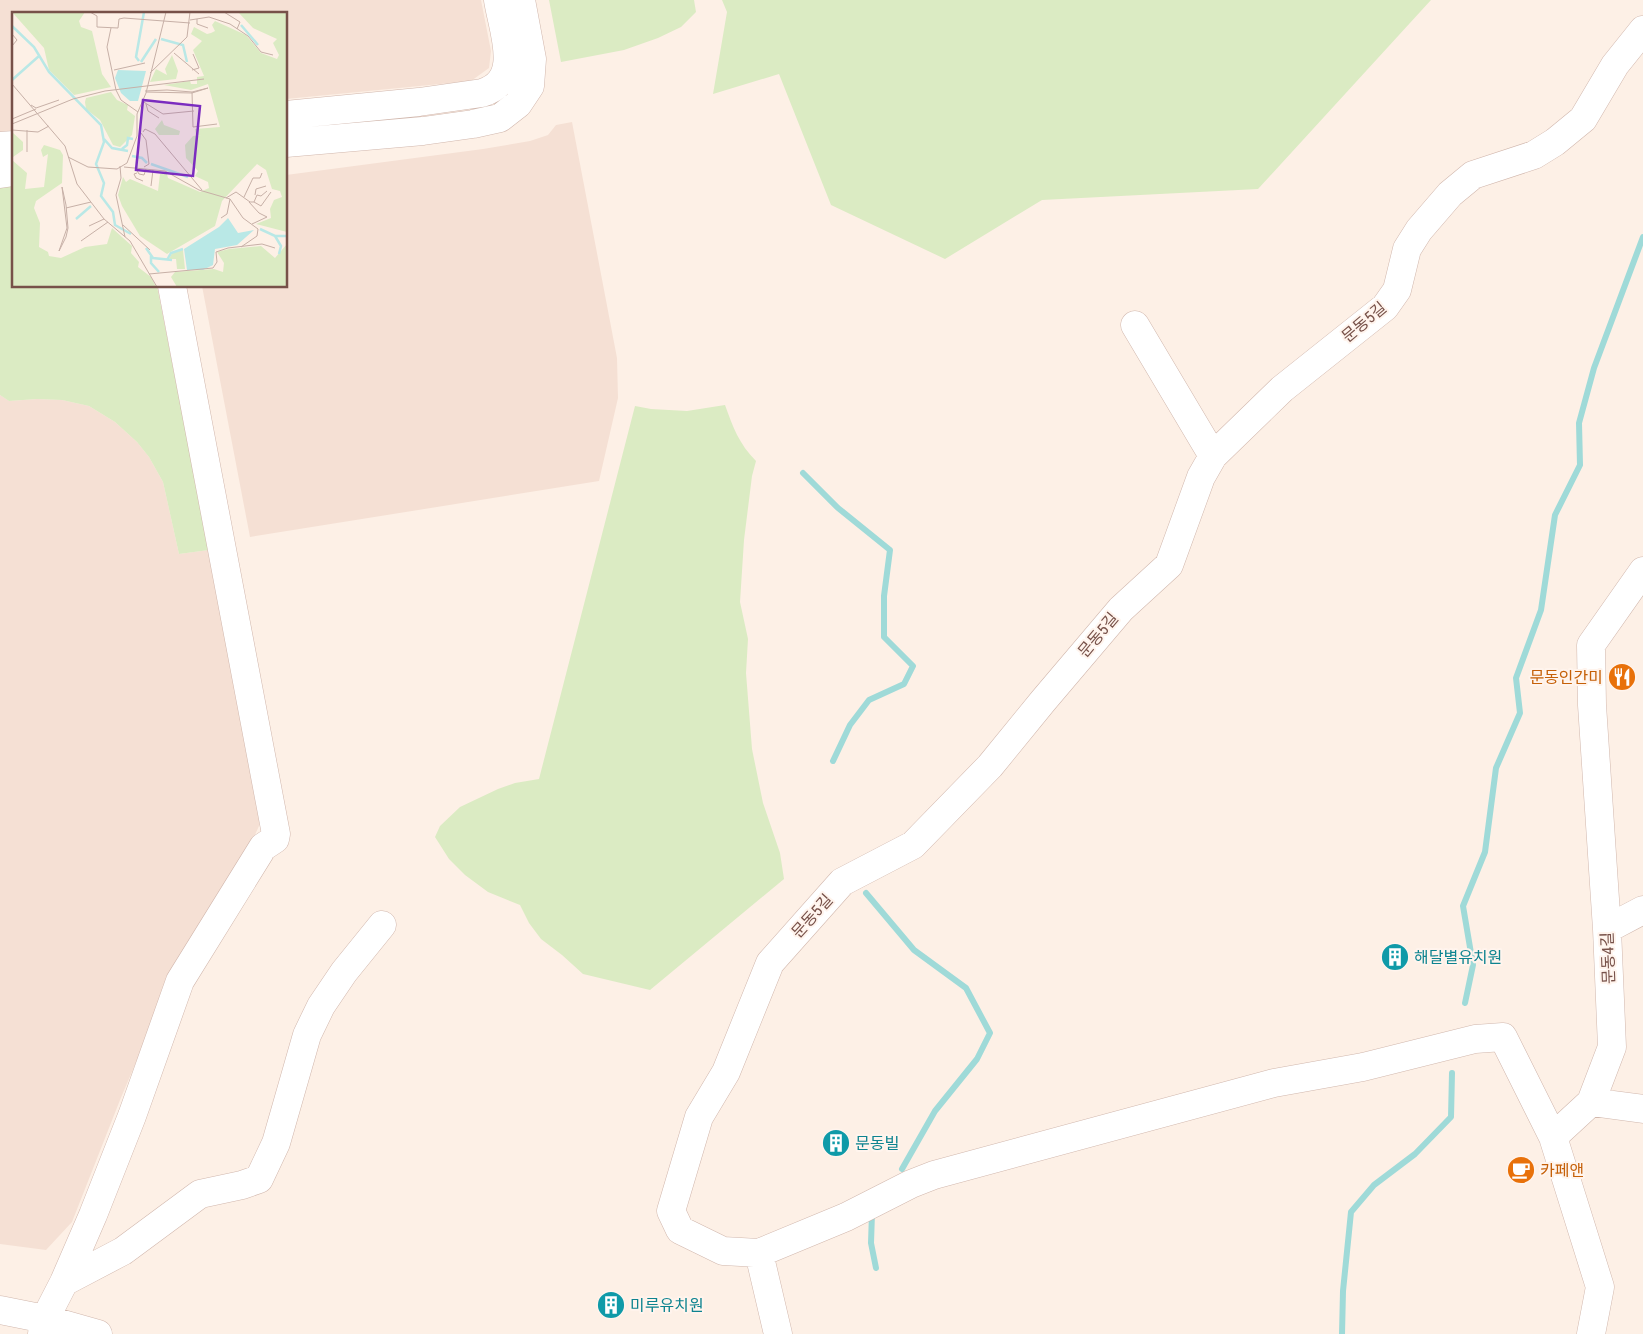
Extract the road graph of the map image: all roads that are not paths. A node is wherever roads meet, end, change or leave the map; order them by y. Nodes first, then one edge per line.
1 (498, 0) edge
2 (520, 0) edge
3 (1643, 30) edge
4 (288, 115) edge
5 (288, 143) edge
6 (172, 288) edge
7 (1135, 325) dead end
8 (1213, 456) junction
9 (1643, 571) edge
10 (1643, 910) edge
11 (382, 925) dead end
12 (1607, 929) junction
13 (1591, 1102) junction
14 (1643, 1109) edge
15 (1554, 1137) junction
16 (759, 1252) junction
17 (64, 1282) junction
18 (0, 1310) edge
19 (44, 1326) edge
20 (98, 1334) edge
21 (778, 1334) edge
22 (1591, 1334) edge

1 - 4 street
2 - 5 street
3 - 8 street, 문동5길
6 - 17 street
7 - 8 street
8 - 16 street, 문동5길
9 - 12 street, 문동4길
10 - 12 street
11 - 17 street
12 - 13 street, 문동4길
13 - 14 street
13 - 15 street, 문동4길
15 - 16 street
15 - 22 street
16 - 21 street
17 - 19 street
18 - 19 street
19 - 20 street

